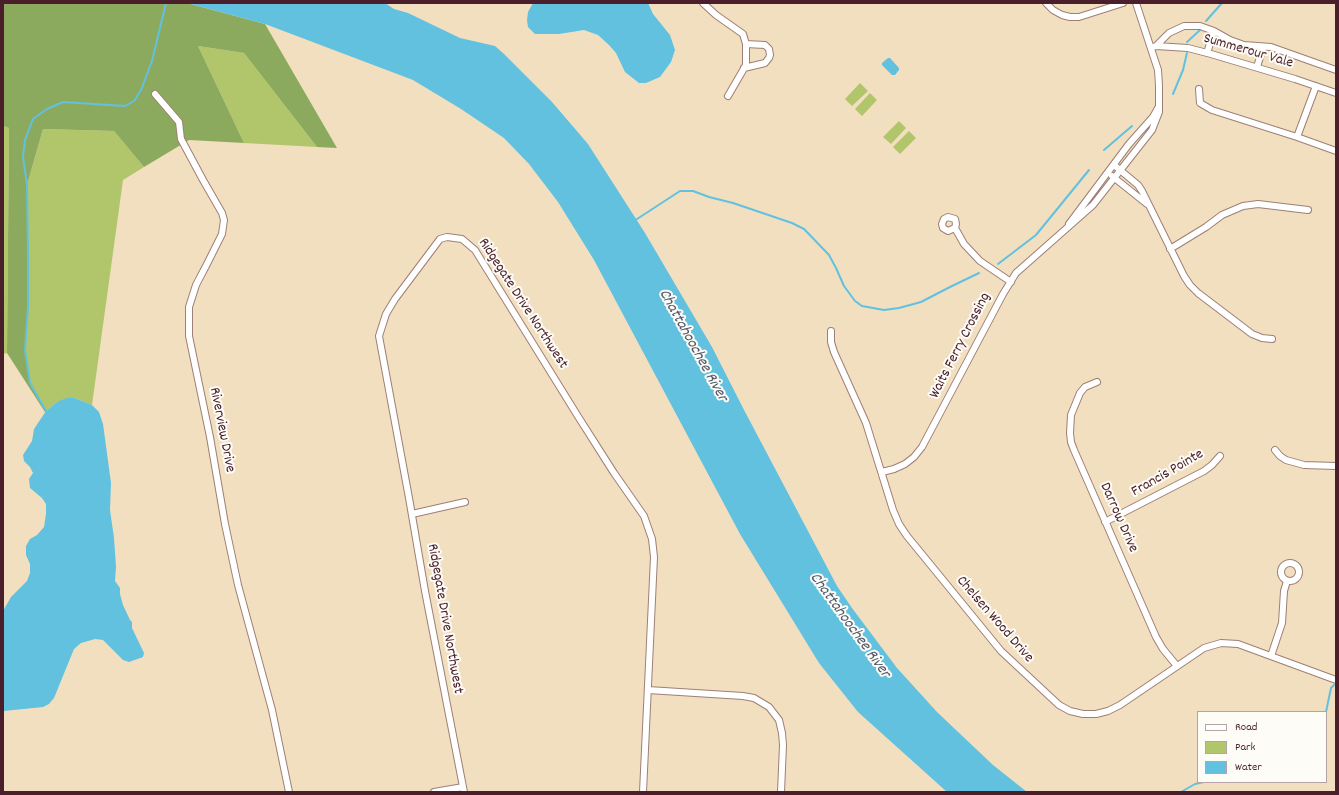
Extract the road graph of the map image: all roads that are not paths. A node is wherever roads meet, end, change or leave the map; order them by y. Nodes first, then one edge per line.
1 (703, 3) edge
2 (1046, 3) edge
3 (1123, 3) edge
4 (1136, 3) edge
5 (1214, 31) junction
6 (746, 44) junction
7 (1154, 47) junction
8 (1263, 47) junction
9 (1207, 53) junction
10 (1258, 67) junction
11 (744, 68) junction
12 (1336, 70) edge
13 (1316, 86) junction
14 (1199, 88) dead end
15 (1336, 93) edge
16 (156, 94) dead end
17 (728, 96) dead end
18 (1158, 107) junction
19 (1297, 137) junction
20 (1336, 151) edge
21 (1114, 165) junction
22 (1121, 171) junction
23 (1108, 173) junction
24 (1116, 178) junction
25 (1149, 207) junction
26 (1308, 210) dead end
27 (955, 228) dead end
28 (1065, 229) junction
29 (1170, 248) junction
30 (1011, 282) junction
31 (832, 331) dead end
32 (1272, 339) dead end
33 (1097, 382) dead end
34 (1275, 450) dead end
35 (1220, 456) dead end
36 (1336, 466) edge
37 (882, 472) junction
38 (465, 502) dead end
39 (412, 514) junction
40 (1105, 522) junction
41 (1287, 581) dead end
42 (1271, 656) junction
43 (1177, 666) junction
44 (1336, 680) edge
45 (648, 690) junction
46 (463, 790) edge
47 (288, 792) edge
48 (434, 792) edge
49 (642, 792) edge
50 (782, 792) edge

1 - 6 street
2 - 3 street
4 - 7 street, Waits Ferry Crossing
5 - 7 street
5 - 8 street
5 - 9 street
6 - 11 street
6 - 11 street
7 - 9 street, Summerour Vale
7 - 18 street, Waits Ferry Crossing
8 - 10 street
8 - 12 street
9 - 10 street, Summerour Vale
10 - 13 street, Summerour Vale
11 - 17 street
13 - 15 street, Summerour Vale
13 - 19 street
14 - 19 street
16 - 47 street, Riverview Drive
18 - 21 street, Waits Ferry Crossing
18 - 22 street, Waits Ferry Crossing
19 - 20 street
21 - 22 street
21 - 23 street, Waits Ferry Crossing
22 - 24 street, Waits Ferry Crossing
22 - 25 street
23 - 24 street
23 - 28 street, Waits Ferry Crossing
24 - 25 street
24 - 28 street, Waits Ferry Crossing
25 - 29 street
26 - 29 street
27 - 30 street
28 - 30 street, Waits Ferry Crossing
29 - 32 street
30 - 37 street, Waits Ferry Crossing
31 - 37 street, Chelsen Wood Drive
33 - 40 street, Darrow Drive
34 - 36 street
35 - 40 street, Francis Pointe
37 - 43 street, Chelsen Wood Drive
38 - 39 street
39 - 45 street, Ridgegate Drive Northwest
39 - 46 street, Ridgegate Drive Northwest
40 - 43 street, Darrow Drive
41 - 42 street
42 - 43 street, Chelsen Wood Drive
42 - 44 street, Chelsen Wood Drive
45 - 49 street, Ridgegate Drive Northwest
45 - 50 street
46 - 48 street

